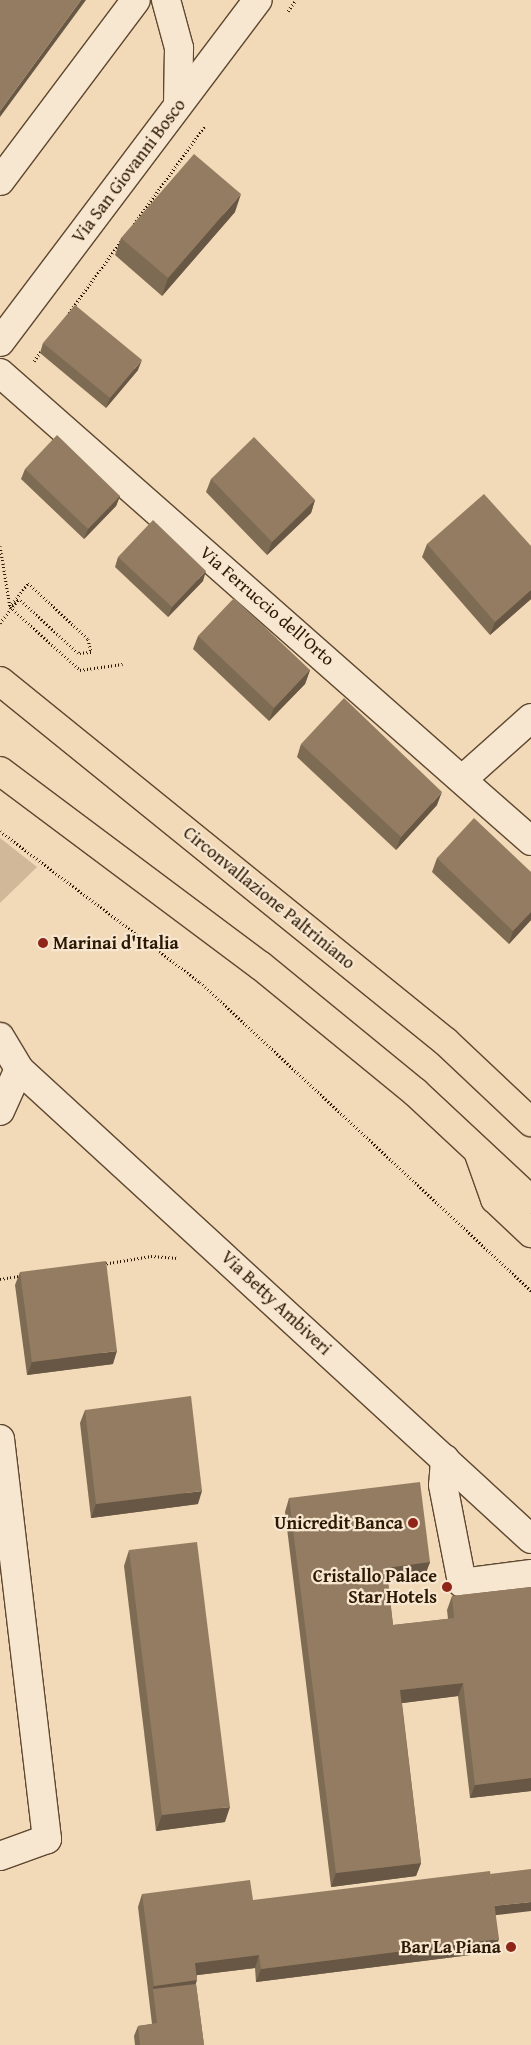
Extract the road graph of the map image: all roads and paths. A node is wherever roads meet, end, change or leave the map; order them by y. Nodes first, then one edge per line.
1 (136, 0) edge
2 (166, 0) edge
3 (258, 0) edge
4 (296, 0) edge
5 (284, 16) dead end
6 (178, 105) junction
7 (208, 121) dead end
8 (0, 182) edge
9 (62, 322) edge
10 (0, 342) edge
11 (45, 346) edge
12 (8, 380) edge
13 (0, 546) edge
14 (10, 607) junction
15 (0, 623) edge
16 (123, 664) dead end
17 (0, 681) edge
18 (531, 718) edge
19 (0, 771) edge
20 (464, 778) junction
21 (0, 831) edge
22 (531, 841) edge
23 (0, 1037) edge
24 (19, 1069) junction
25 (0, 1112) edge
26 (531, 1122) edge
27 (478, 1150) junction
28 (531, 1200) edge
29 (531, 1233) edge
30 (184, 1258) dead end
31 (95, 1265) edge
32 (28, 1275) edge
33 (0, 1279) edge
34 (531, 1291) edge
35 (0, 1438) edge
36 (445, 1459) junction
37 (531, 1539) edge
38 (531, 1574) edge
39 (0, 1856) edge

1 - 8 street
2 - 6 street
3 - 6 street, Via San Giovanni Bosco
4 - 5 path
6 - 10 street, Via San Giovanni Bosco
7 - 9 path
11 - 12 path
12 - 20 street, Via Ferruccio dell'Orto
13 - 14 path
14 - 15 path, bridge
14 - 16 path
17 - 26 highway, Circonvallazione Paltriniano
18 - 20 street
19 - 27 highway
20 - 22 street, Via Ferruccio dell'Orto
21 - 34 path
23 - 24 street, Via Betty Ambiveri
24 - 25 street
24 - 36 street, Via Betty Ambiveri
27 - 28 highway
27 - 29 highway
30 - 31 path
32 - 33 path
35 - 39 street
36 - 37 street, Via Betty Ambiveri
36 - 38 street

